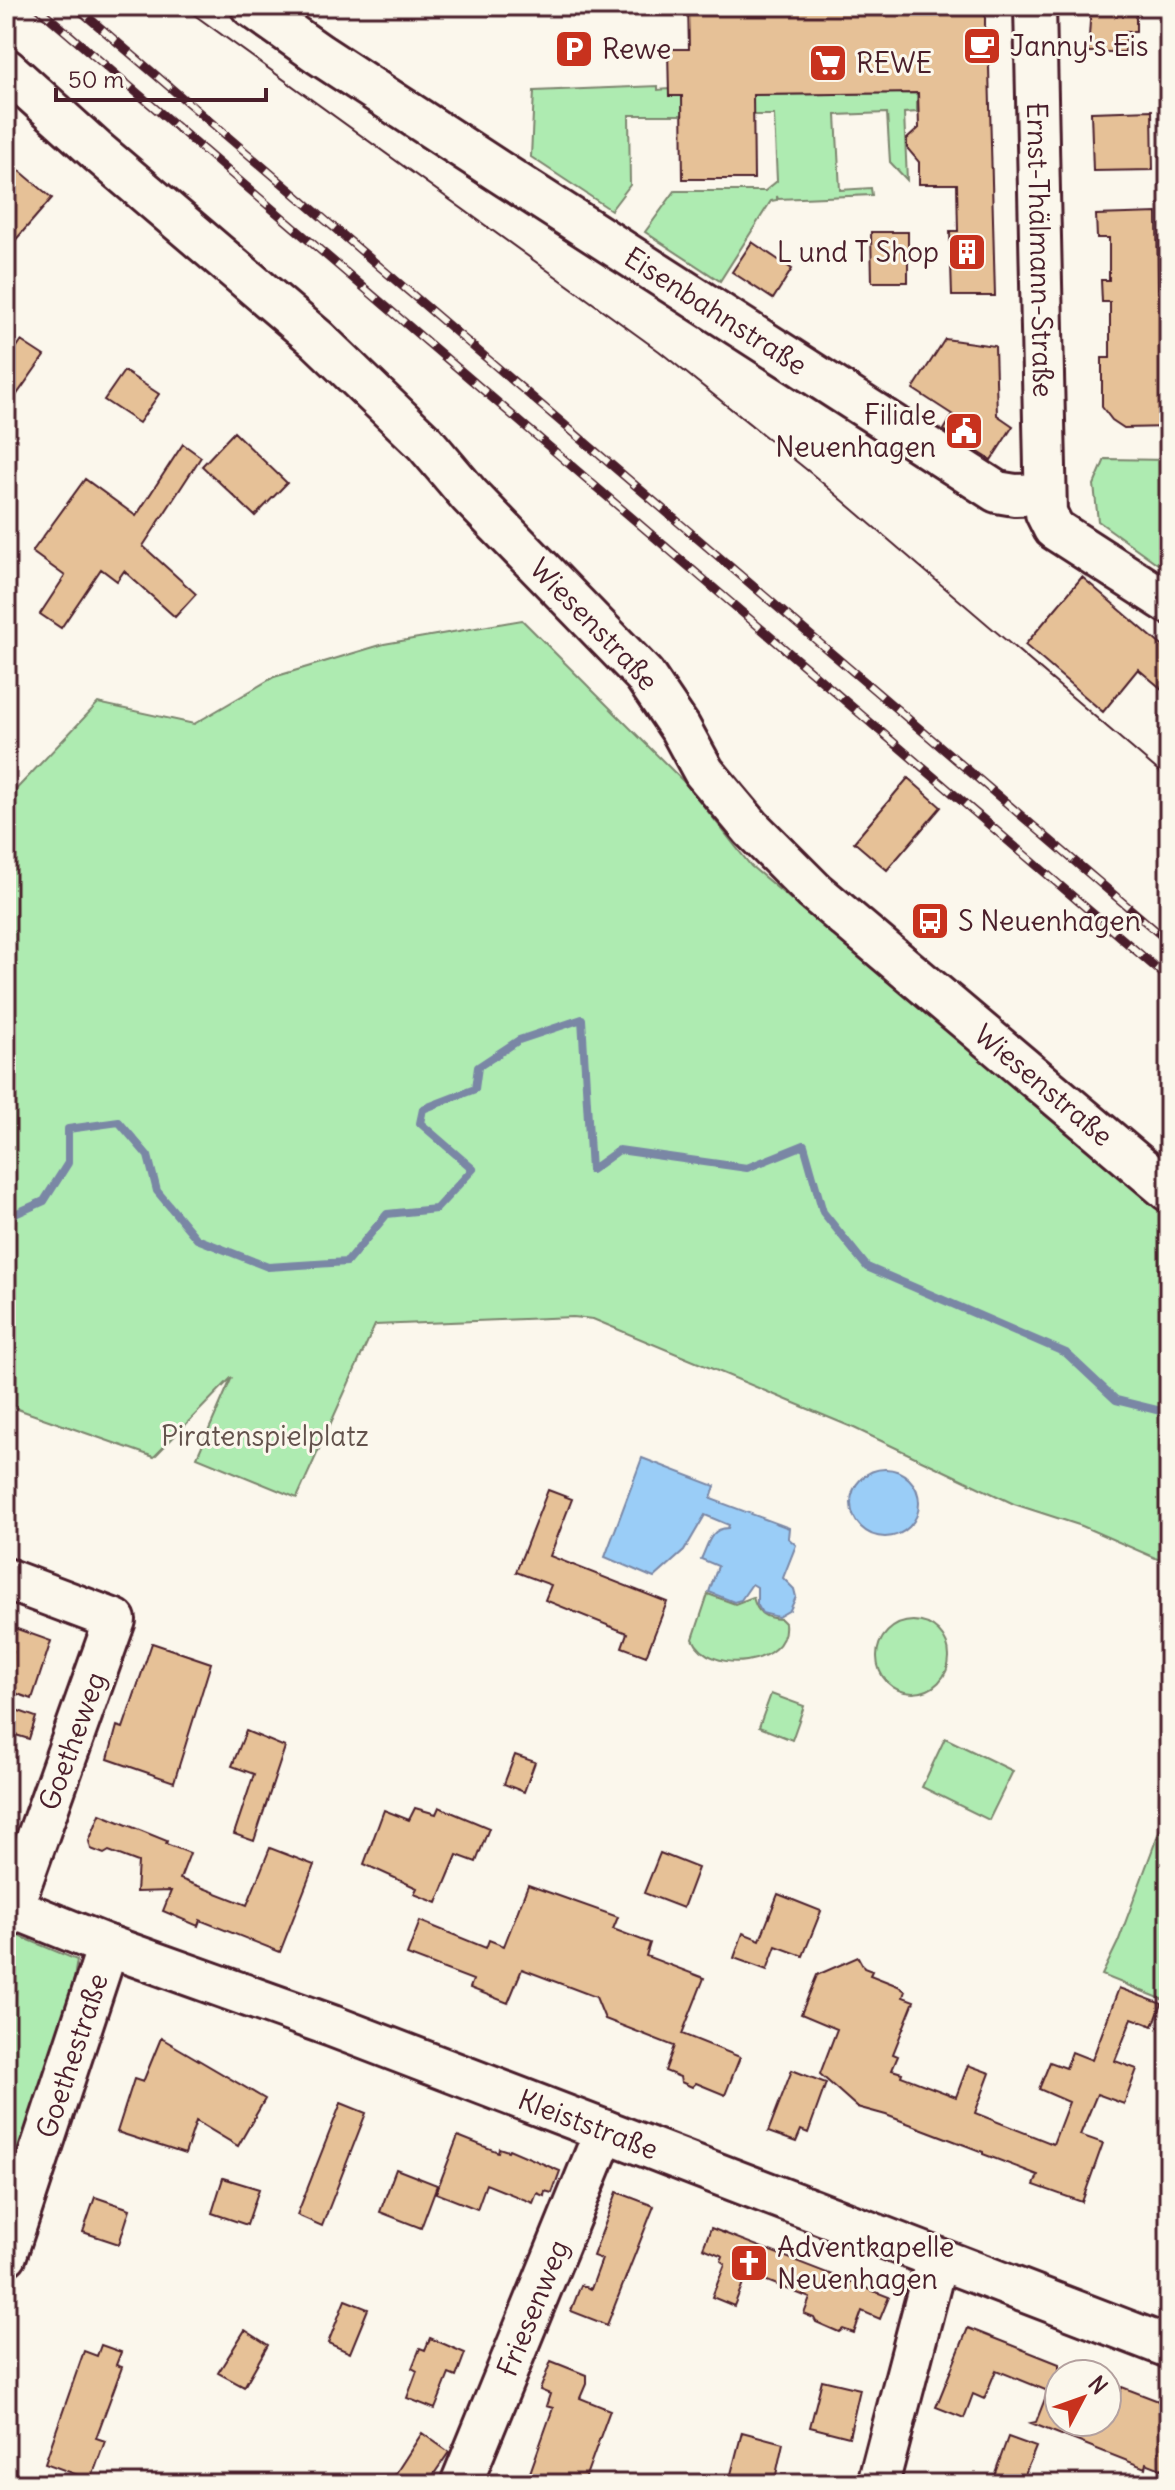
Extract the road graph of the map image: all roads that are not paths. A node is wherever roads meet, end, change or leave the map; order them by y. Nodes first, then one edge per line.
1 (251, 6) edge
2 (1035, 6) edge
3 (6, 69) edge
4 (1045, 494) junction
5 (1169, 603) edge
6 (1169, 1191) edge
7 (6, 1579) edge
8 (8, 1910) edge
9 (108, 1946) junction
10 (605, 2131) junction
11 (6, 2255) edge
12 (937, 2258) junction
13 (1169, 2347) edge
14 (461, 2484) edge
15 (878, 2484) edge

1 - 4 street, Eisenbahnstraße
2 - 4 street, Ernst-Thälmann-Straße
3 - 6 street, Wiesenstraße
4 - 5 street
7 - 8 street, Goetheweg
8 - 9 street, Kleiststraße
9 - 10 street, Kleiststraße
9 - 11 street, Goethestraße
10 - 12 street, Kleiststraße
10 - 14 street, Friesenweg
12 - 13 street, Kleiststraße
12 - 15 street

